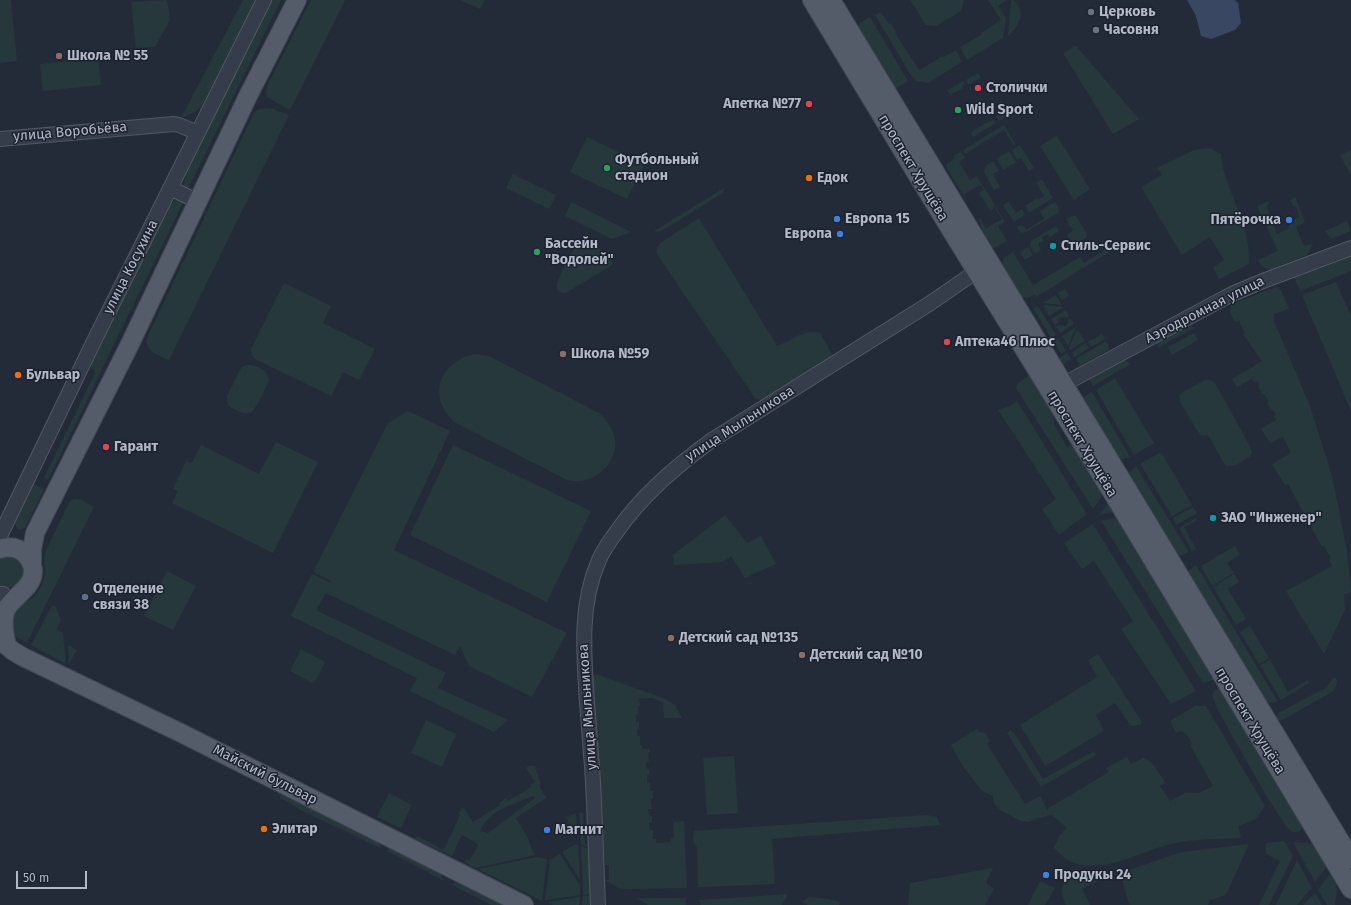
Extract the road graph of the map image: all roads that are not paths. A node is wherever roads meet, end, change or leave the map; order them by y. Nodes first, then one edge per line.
1 (264, 0) edge
2 (297, 0) edge
3 (812, 0) edge
4 (831, 0) edge
5 (198, 133) junction
6 (0, 139) edge
7 (170, 188) junction
8 (197, 201) junction
9 (1351, 248) edge
10 (983, 266) junction
11 (1064, 384) junction
12 (35, 534) junction
13 (2, 544) edge
14 (32, 564) junction
15 (2, 602) edge
16 (6, 649) edge
17 (1351, 859) edge
18 (1351, 889) edge
19 (524, 905) edge
20 (598, 905) edge

1 - 5 street, улица Косухина
2 - 8 main road
3 - 10 main road, проспект Хрущёва
4 - 10 main road, проспект Хрущёва
5 - 6 street, улица Воробьёва
5 - 7 street, улица Косухина
7 - 8 street
7 - 13 street, улица Косухина
8 - 12 main road
9 - 11 street, Аэродромная улица
10 - 11 main road, проспект Хрущёва
10 - 18 main road, проспект Хрущёва
10 - 20 street, улица Мыльникова
11 - 17 main road, проспект Хрущёва
12 - 13 main road
12 - 14 main road
13 - 14 main road
14 - 15 main road
15 - 16 main road
16 - 19 main road, Майский бульвар

